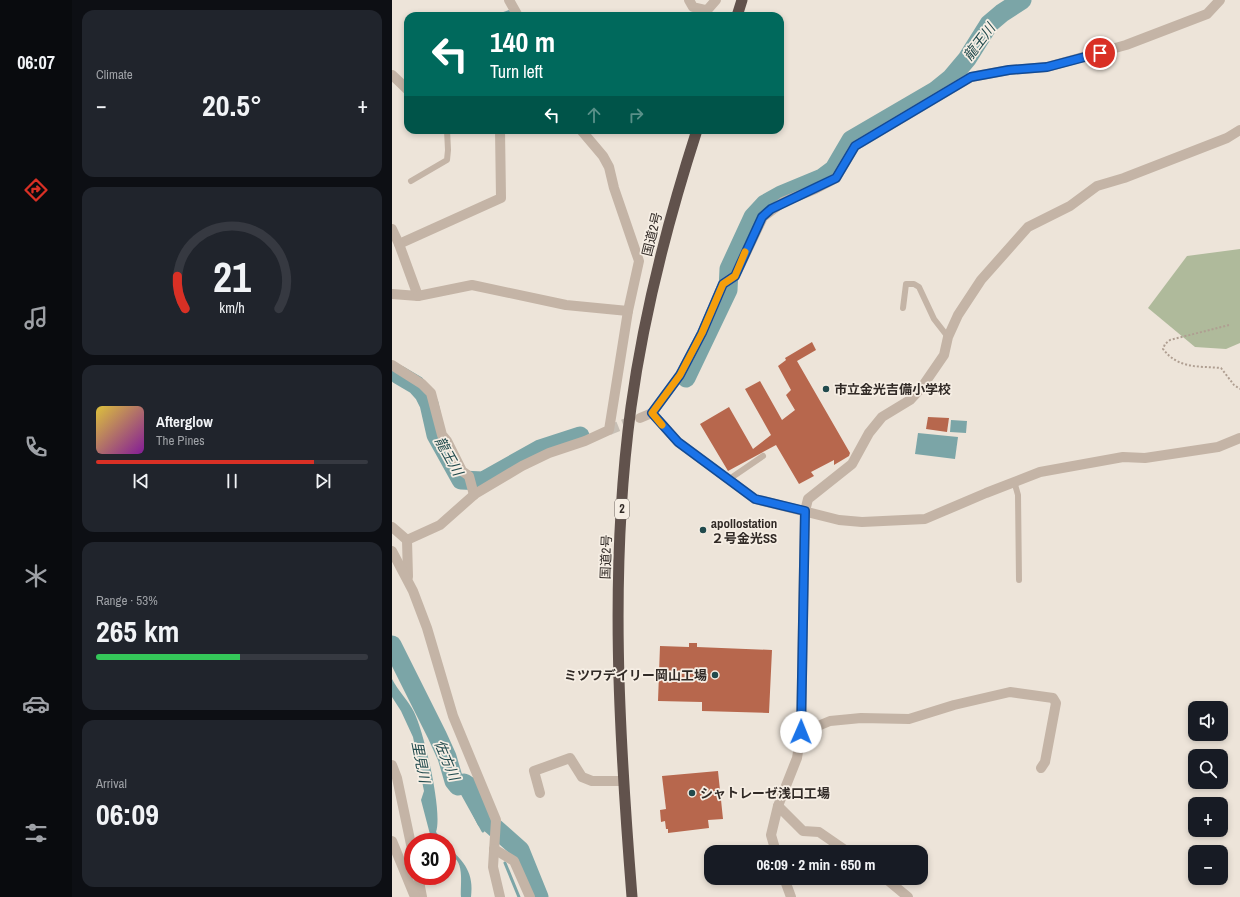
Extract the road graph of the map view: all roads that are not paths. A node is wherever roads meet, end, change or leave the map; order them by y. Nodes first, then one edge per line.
1 (509, 0) edge
2 (690, 0) edge
3 (716, 0) edge
4 (742, 0) edge
5 (1220, 0) edge
6 (516, 12) edge
7 (702, 12) edge
8 (705, 12) edge
9 (738, 12) edge
10 (392, 75) edge
11 (404, 86) edge
12 (1240, 130) edge
13 (447, 134) edge
14 (500, 134) edge
15 (585, 134) edge
16 (696, 134) edge
17 (411, 181) dead end
18 (394, 236) edge
19 (392, 294) edge
20 (418, 296) junction
21 (903, 308) dead end
22 (628, 311) junction
23 (948, 337) junction
24 (392, 365) edge
25 (652, 413) junction
26 (640, 418) tunnel mouth
27 (1240, 438) edge
28 (763, 456) dead end
29 (728, 480) junction
30 (1014, 482) junction
31 (473, 492) junction
32 (805, 511) junction
33 (392, 527) edge
34 (407, 540) junction
35 (392, 551) edge
36 (1019, 580) dead end
37 (409, 583) junction
38 (801, 732) junction
39 (392, 765) edge
40 (1041, 768) dead end
41 (623, 781) junction
42 (540, 793) dead end
43 (778, 806) junction
44 (409, 833) edge
45 (392, 841) edge
46 (774, 845) edge
47 (838, 845) edge
48 (494, 849) junction
49 (420, 885) edge
50 (787, 885) edge
51 (893, 885) edge
52 (415, 897) edge
53 (422, 897) edge
54 (500, 897) edge
55 (530, 897) edge
56 (632, 897) edge
57 (791, 897) edge
58 (908, 897) edge

1 - 6 street
2 - 7 street
3 - 8 street
4 - 9 highway
5 - 25 street
10 - 11 street
12 - 23 street
13 - 17 lane
14 - 18 street
15 - 22 street
16 - 41 highway, 国道2号 / 2
18 - 20 street
19 - 20 street
20 - 22 street
21 - 23 lane
22 - 31 street
23 - 32 street
24 - 31 street
25 - 26 street
25 - 29 street
27 - 30 street
28 - 29 lane
29 - 32 street
30 - 32 street
30 - 36 lane
31 - 34 street
32 - 38 street
33 - 34 street
34 - 37 street
35 - 37 street
37 - 48 street
38 - 40 street
38 - 43 street
39 - 44 street
41 - 42 street
41 - 56 highway, 国道2号 / 2
43 - 46 street
43 - 47 street
45 - 52 street
48 - 54 street
48 - 55 street
49 - 53 street
50 - 57 street
51 - 58 street

